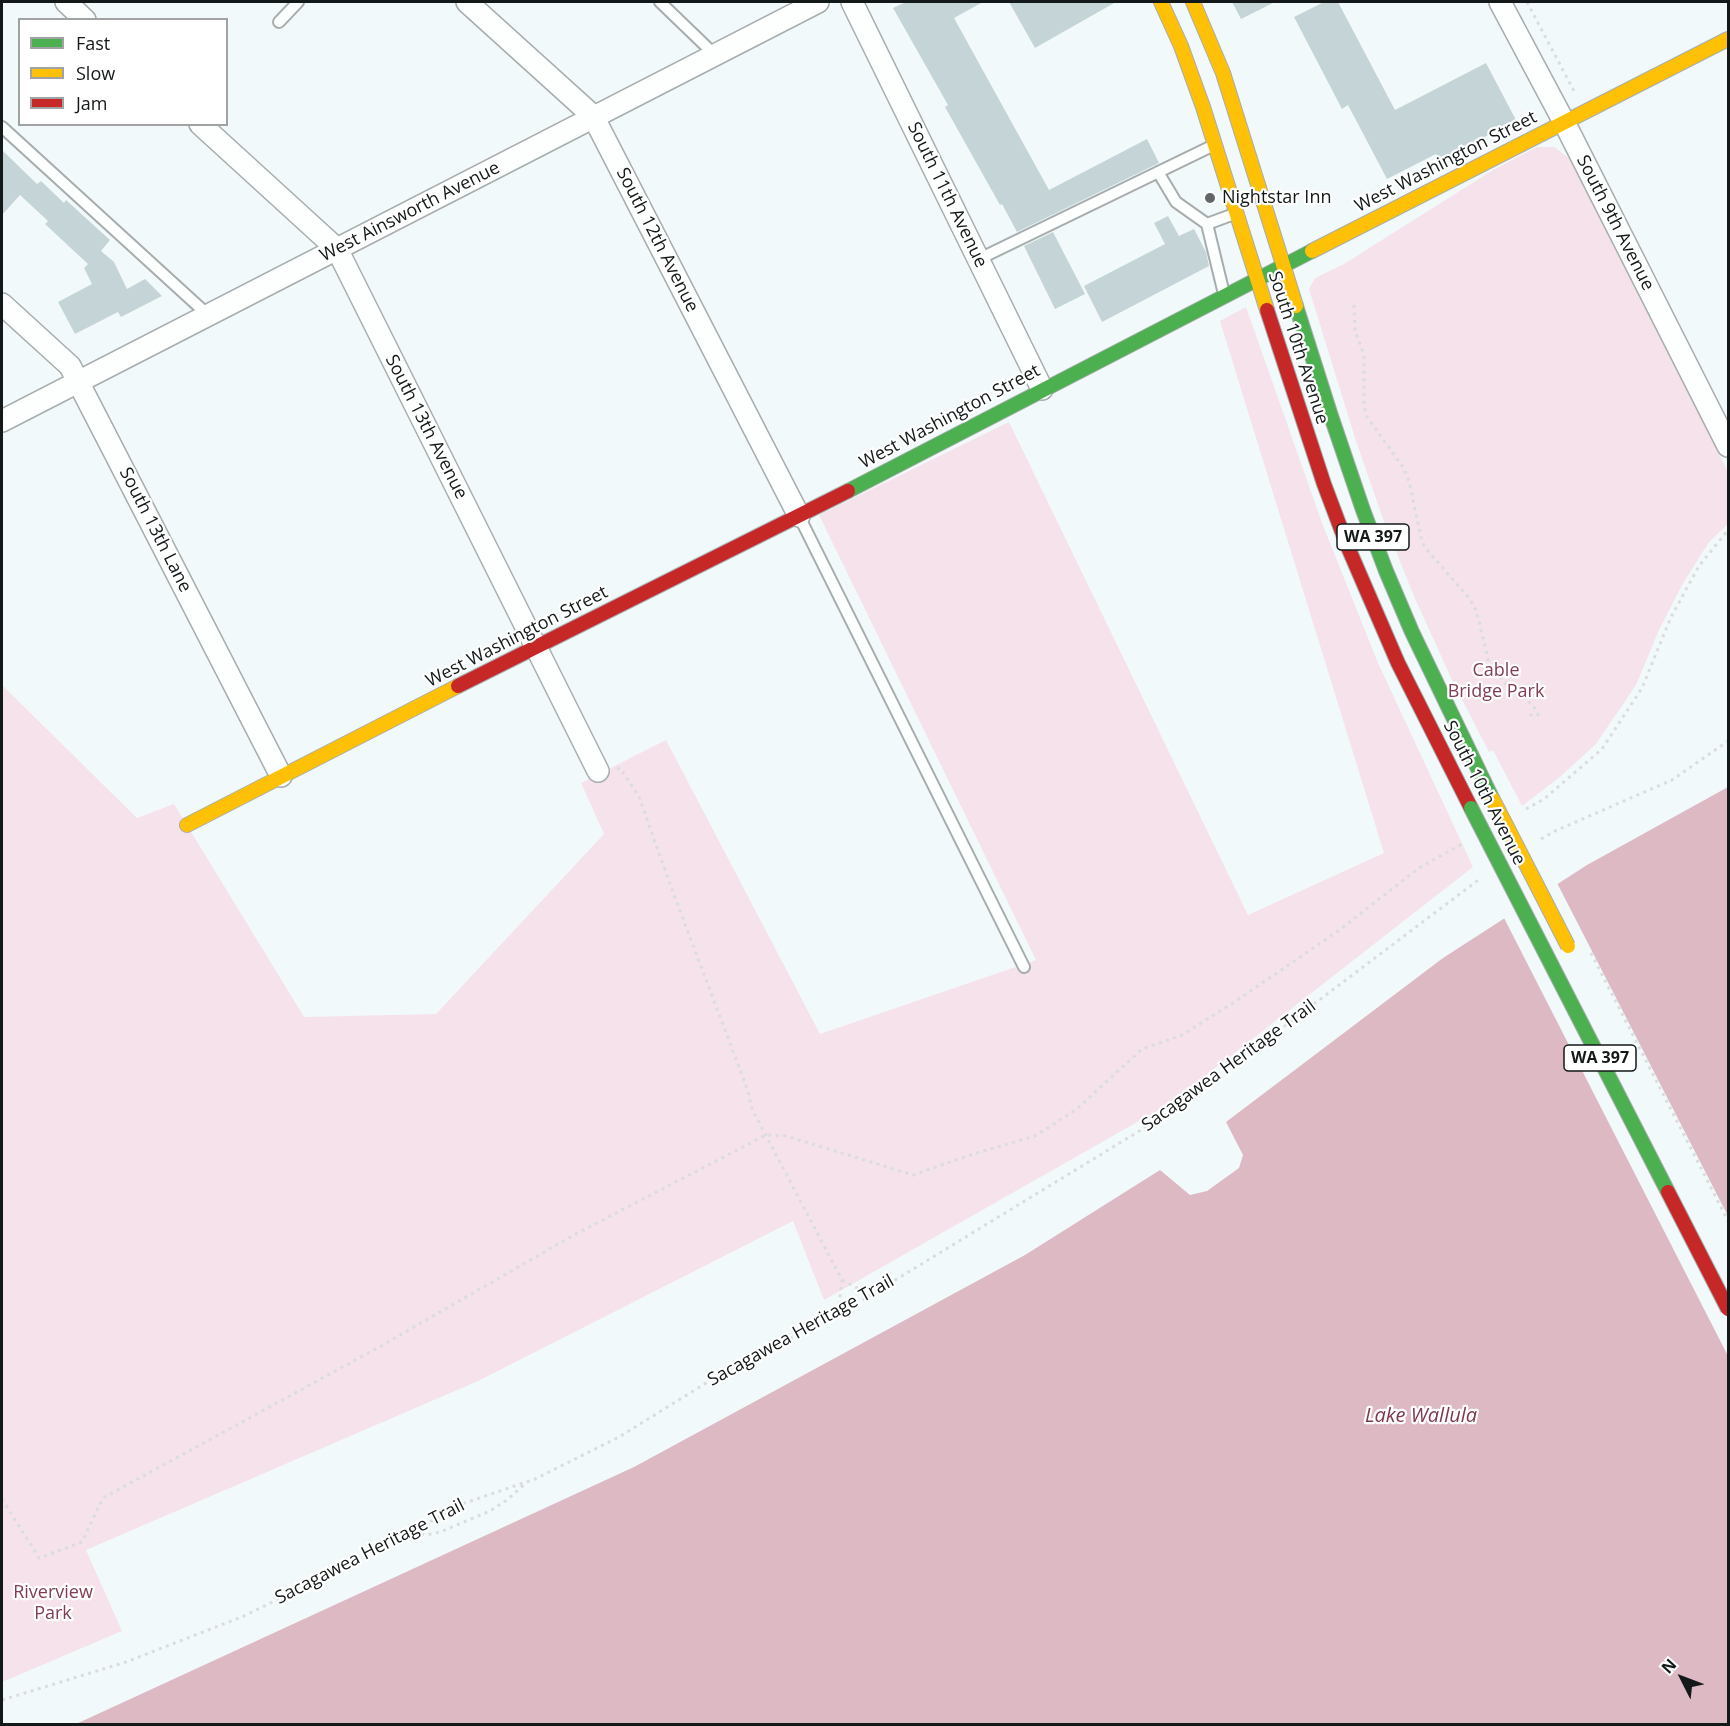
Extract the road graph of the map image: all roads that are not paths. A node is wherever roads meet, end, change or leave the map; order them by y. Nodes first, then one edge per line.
1 (66, 2) edge
2 (298, 2) edge
3 (467, 2) edge
4 (660, 2) edge
5 (818, 2) edge
6 (852, 2) edge
7 (1161, 2) edge
8 (1193, 2) edge
9 (1500, 2) edge
10 (84, 18) edge
11 (279, 22) dead end
12 (1728, 39) edge
13 (714, 54) junction
14 (593, 116) junction
15 (1564, 123) junction
16 (202, 126) edge
17 (2, 127) edge
18 (1215, 145) junction
19 (1158, 172) junction
20 (1236, 213) junction
21 (1207, 224) junction
22 (337, 249) junction
23 (979, 259) junction
24 (1284, 266) junction
25 (1257, 279) junction
26 (1225, 295) junction
27 (2, 304) edge
28 (208, 315) junction
29 (79, 382) junction
30 (1042, 389) junction
31 (2, 421) edge
32 (1728, 446) edge
33 (799, 516) junction
34 (536, 646) junction
35 (598, 771) road end
36 (282, 776) junction
37 (187, 825) dead end
38 (1573, 955) dead end
39 (1024, 967) dead end
40 (1728, 1309) edge

1 - 10 street
2 - 11 lane
3 - 14 street, South 12th Avenue
4 - 13 lane
5 - 13 street, West Ainsworth Avenue
6 - 23 street, South 11th Avenue
7 - 18 main road, South 10th Avenue / WA 397
8 - 24 main road, South 10th Avenue / WA 397
9 - 15 street, South 9th Avenue
12 - 15 main road, West Washington Street
13 - 14 street, West Ainsworth Avenue
14 - 22 street, West Ainsworth Avenue
14 - 33 street, South 12th Avenue
15 - 24 main road, West Washington Street
15 - 32 street, South 9th Avenue
16 - 22 street, South 13th Avenue
17 - 28 lane
18 - 19 lane
18 - 20 main road, South 10th Avenue / WA 397
19 - 21 lane
19 - 23 lane
20 - 21 lane
20 - 25 main road, South 10th Avenue / WA 397
21 - 26 lane
22 - 28 street, West Ainsworth Avenue
22 - 34 street, South 13th Avenue
23 - 30 street, South 11th Avenue
24 - 25 main road, West Washington Street
24 - 38 main road, South 10th Avenue / WA 397, bridge
25 - 26 main road, West Washington Street
25 - 40 main road, South 10th Avenue / WA 397, bridge
26 - 30 main road, West Washington Street
27 - 29 street, South 13th Lane
28 - 29 street, West Ainsworth Avenue
29 - 31 street, West Ainsworth Avenue
29 - 36 street, South 13th Lane
30 - 33 main road, West Washington Street
33 - 34 main road, West Washington Street
33 - 39 lane
34 - 35 street, South 13th Avenue
34 - 36 main road, West Washington Street
36 - 37 main road, West Washington Street

